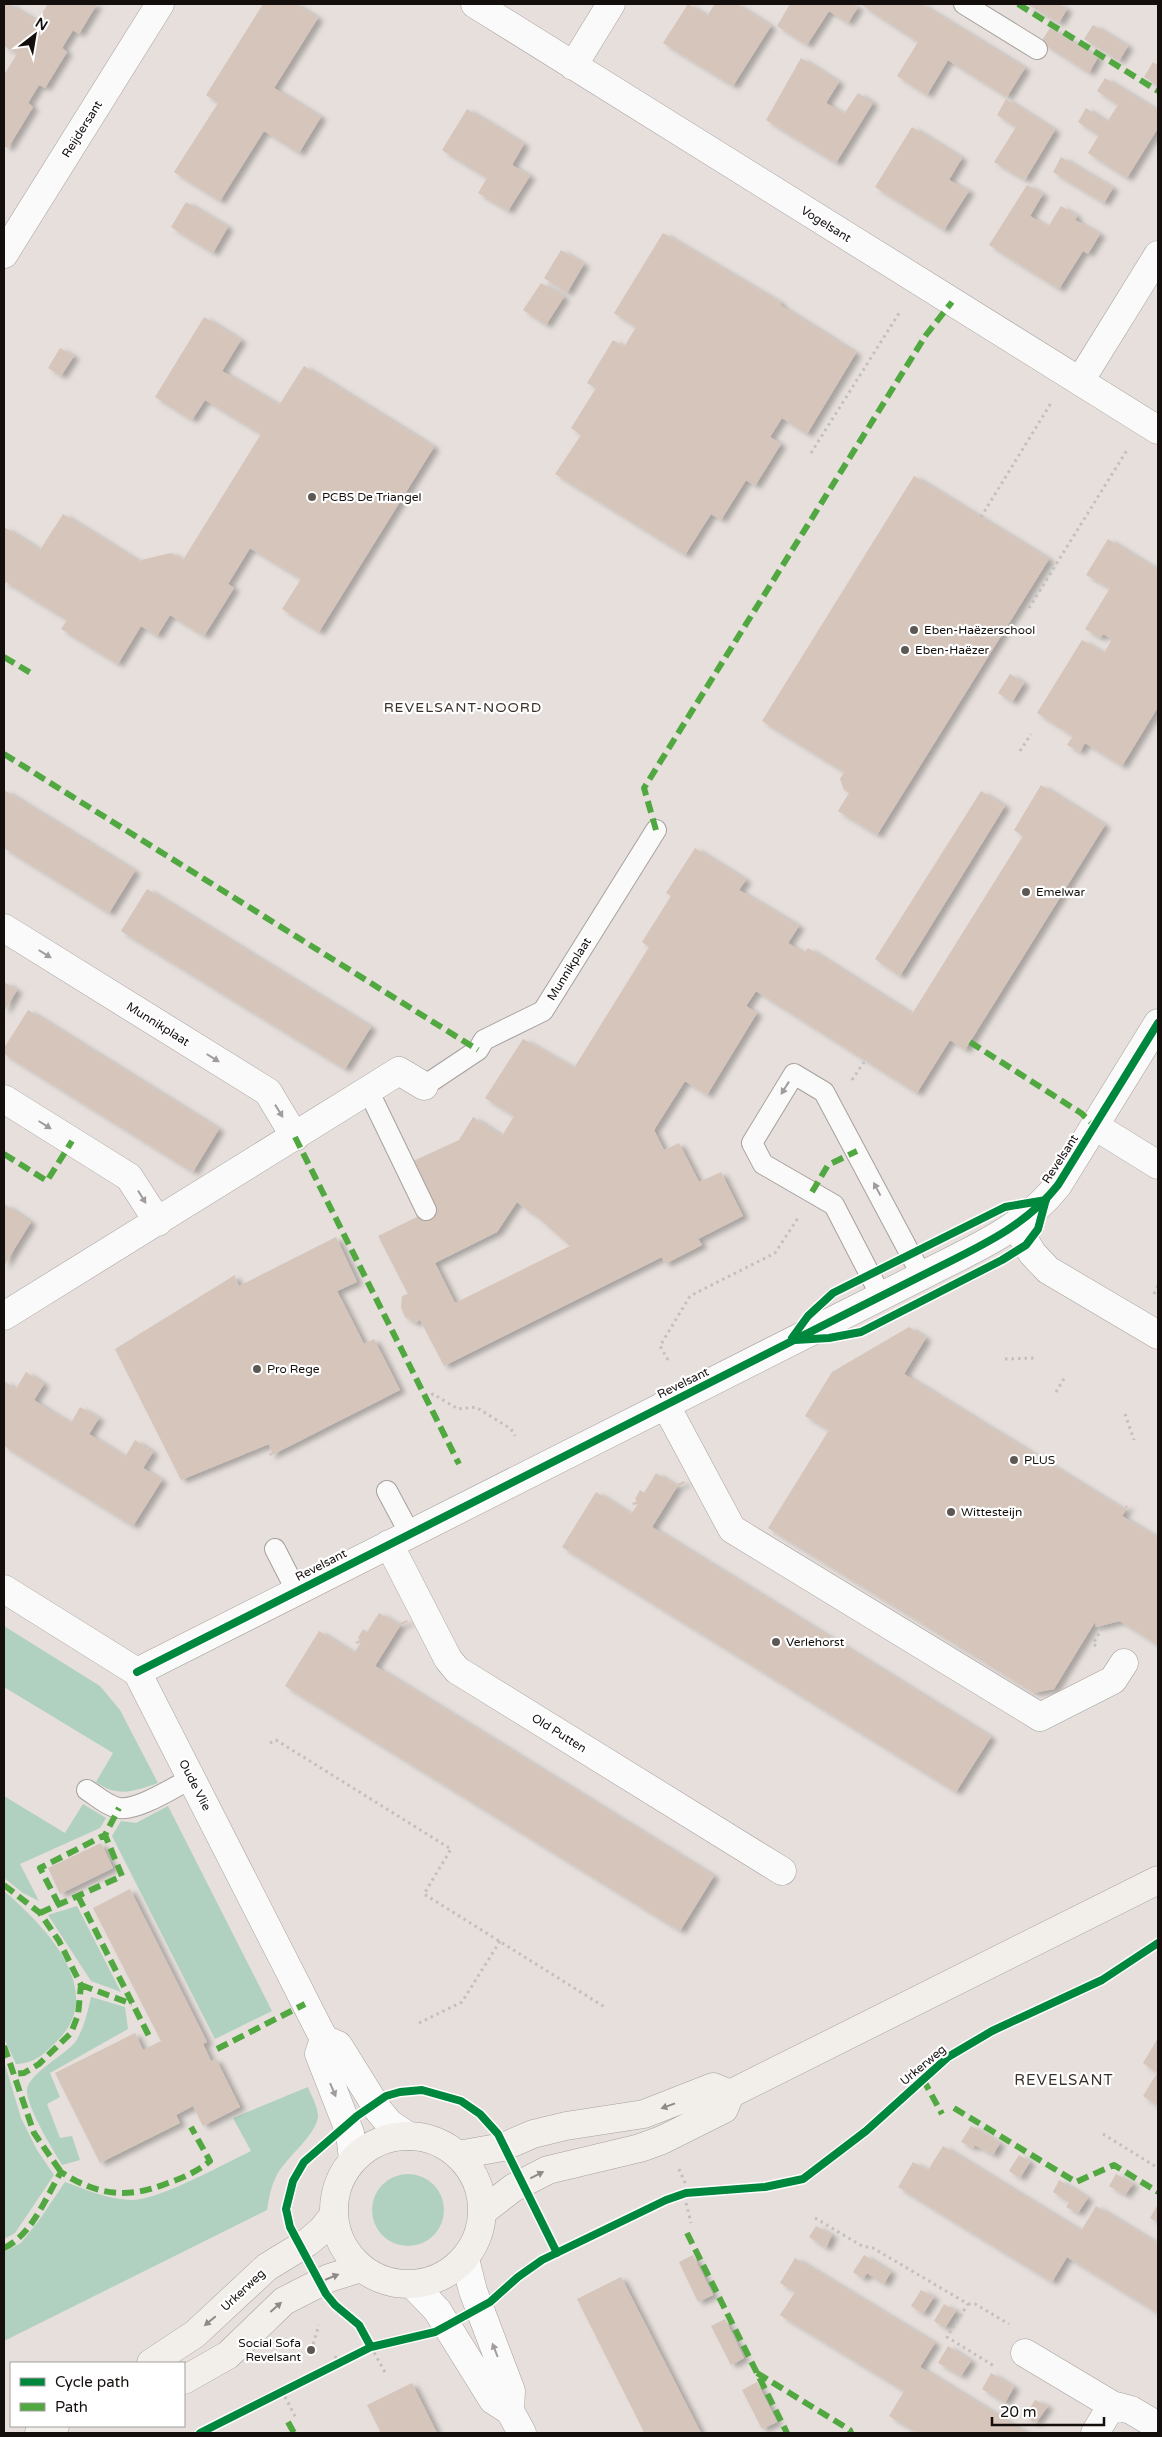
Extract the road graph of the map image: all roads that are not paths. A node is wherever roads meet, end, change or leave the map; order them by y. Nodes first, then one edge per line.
1 (160, 4) edge
2 (475, 4) edge
3 (611, 4) edge
4 (972, 6) edge
5 (1037, 49) dead end
6 (573, 66) junction
7 (7, 243) edge
8 (1158, 255) edge
9 (1080, 381) junction
10 (1158, 430) edge
11 (656, 830) dead end
12 (4, 928) edge
13 (1158, 1023) edge
14 (424, 1086) joint
15 (369, 1092) junction
16 (4, 1099) edge
17 (1095, 1126) junction
18 (295, 1138) junction
19 (1158, 1165) edge
20 (426, 1210) dead end
21 (158, 1222) junction
22 (1016, 1226) junction
23 (922, 1276) junction
24 (881, 1296) junction
25 (4, 1316) edge
26 (1158, 1335) edge
27 (665, 1404) junction
28 (387, 1491) dead end
29 (399, 1539) junction
30 (274, 1549) dead end
31 (4, 1589) edge
32 (296, 1590) junction
33 (1124, 1663) dead end
34 (137, 1672) junction
35 (192, 1778) junction
36 (87, 1790) dead end
37 (782, 1871) dead end
38 (1158, 1880) edge
39 (324, 2039) junction
40 (730, 2094) junction
41 (408, 2136) junction
42 (458, 2155) junction
43 (353, 2159) junction
44 (482, 2212) junction
45 (333, 2216) junction
46 (465, 2259) junction
47 (361, 2268) junction
48 (413, 2285) junction
49 (1026, 2353) dead end
50 (153, 2362) edge
51 (185, 2379) edge
52 (1112, 2405) junction
53 (516, 2422) edge
54 (53, 2427) edge
55 (1158, 2430) edge
56 (39, 2433) edge
57 (1095, 2433) edge

1 - 7 street, Reijdersant
2 - 6 street, Vogelsant
3 - 6 street
4 - 5 lane
6 - 9 street, Vogelsant
8 - 9 street
9 - 10 street, Vogelsant
11 - 14 lane, Munnikplaat
12 -> 18 street, Munnikplaat
13 - 17 street, Revelsant
14 - 15 street, Munnikplaat
15 - 18 street, Munnikplaat
15 - 20 lane
16 -> 21 street
17 - 19 street
17 - 22 street, Revelsant
18 - 21 street, Munnikplaat
21 - 25 street, Munnikplaat
22 - 23 street, Revelsant
22 - 26 street
23 - 24 street, Revelsant
23 -> 24 lane
24 - 27 street, Revelsant
27 - 29 street, Revelsant
27 - 33 street
28 - 29 lane
29 - 32 street, Revelsant
29 - 37 street, Old Putten
30 - 32 lane
31 - 34 street
32 - 34 street, Revelsant
34 - 35 street, Oude Vlie
35 - 36 lane
35 - 39 street, Oude Vlie
38 - 40 main road
39 - 41 street, Oude Vlie
39 -> 43 street
40 -> 42 main road
44 -> 40 main road
41 - 42 main road
41 - 43 main road
42 - 44 main road
43 - 45 main road
44 - 46 main road
45 - 47 main road
45 -> 50 main road, Urkerweg
46 - 48 main road
53 -> 46 street
47 - 48 main road
51 -> 47 main road
48 - 53 street
49 - 52 street
52 - 55 street
52 - 57 street
54 - 56 main road

